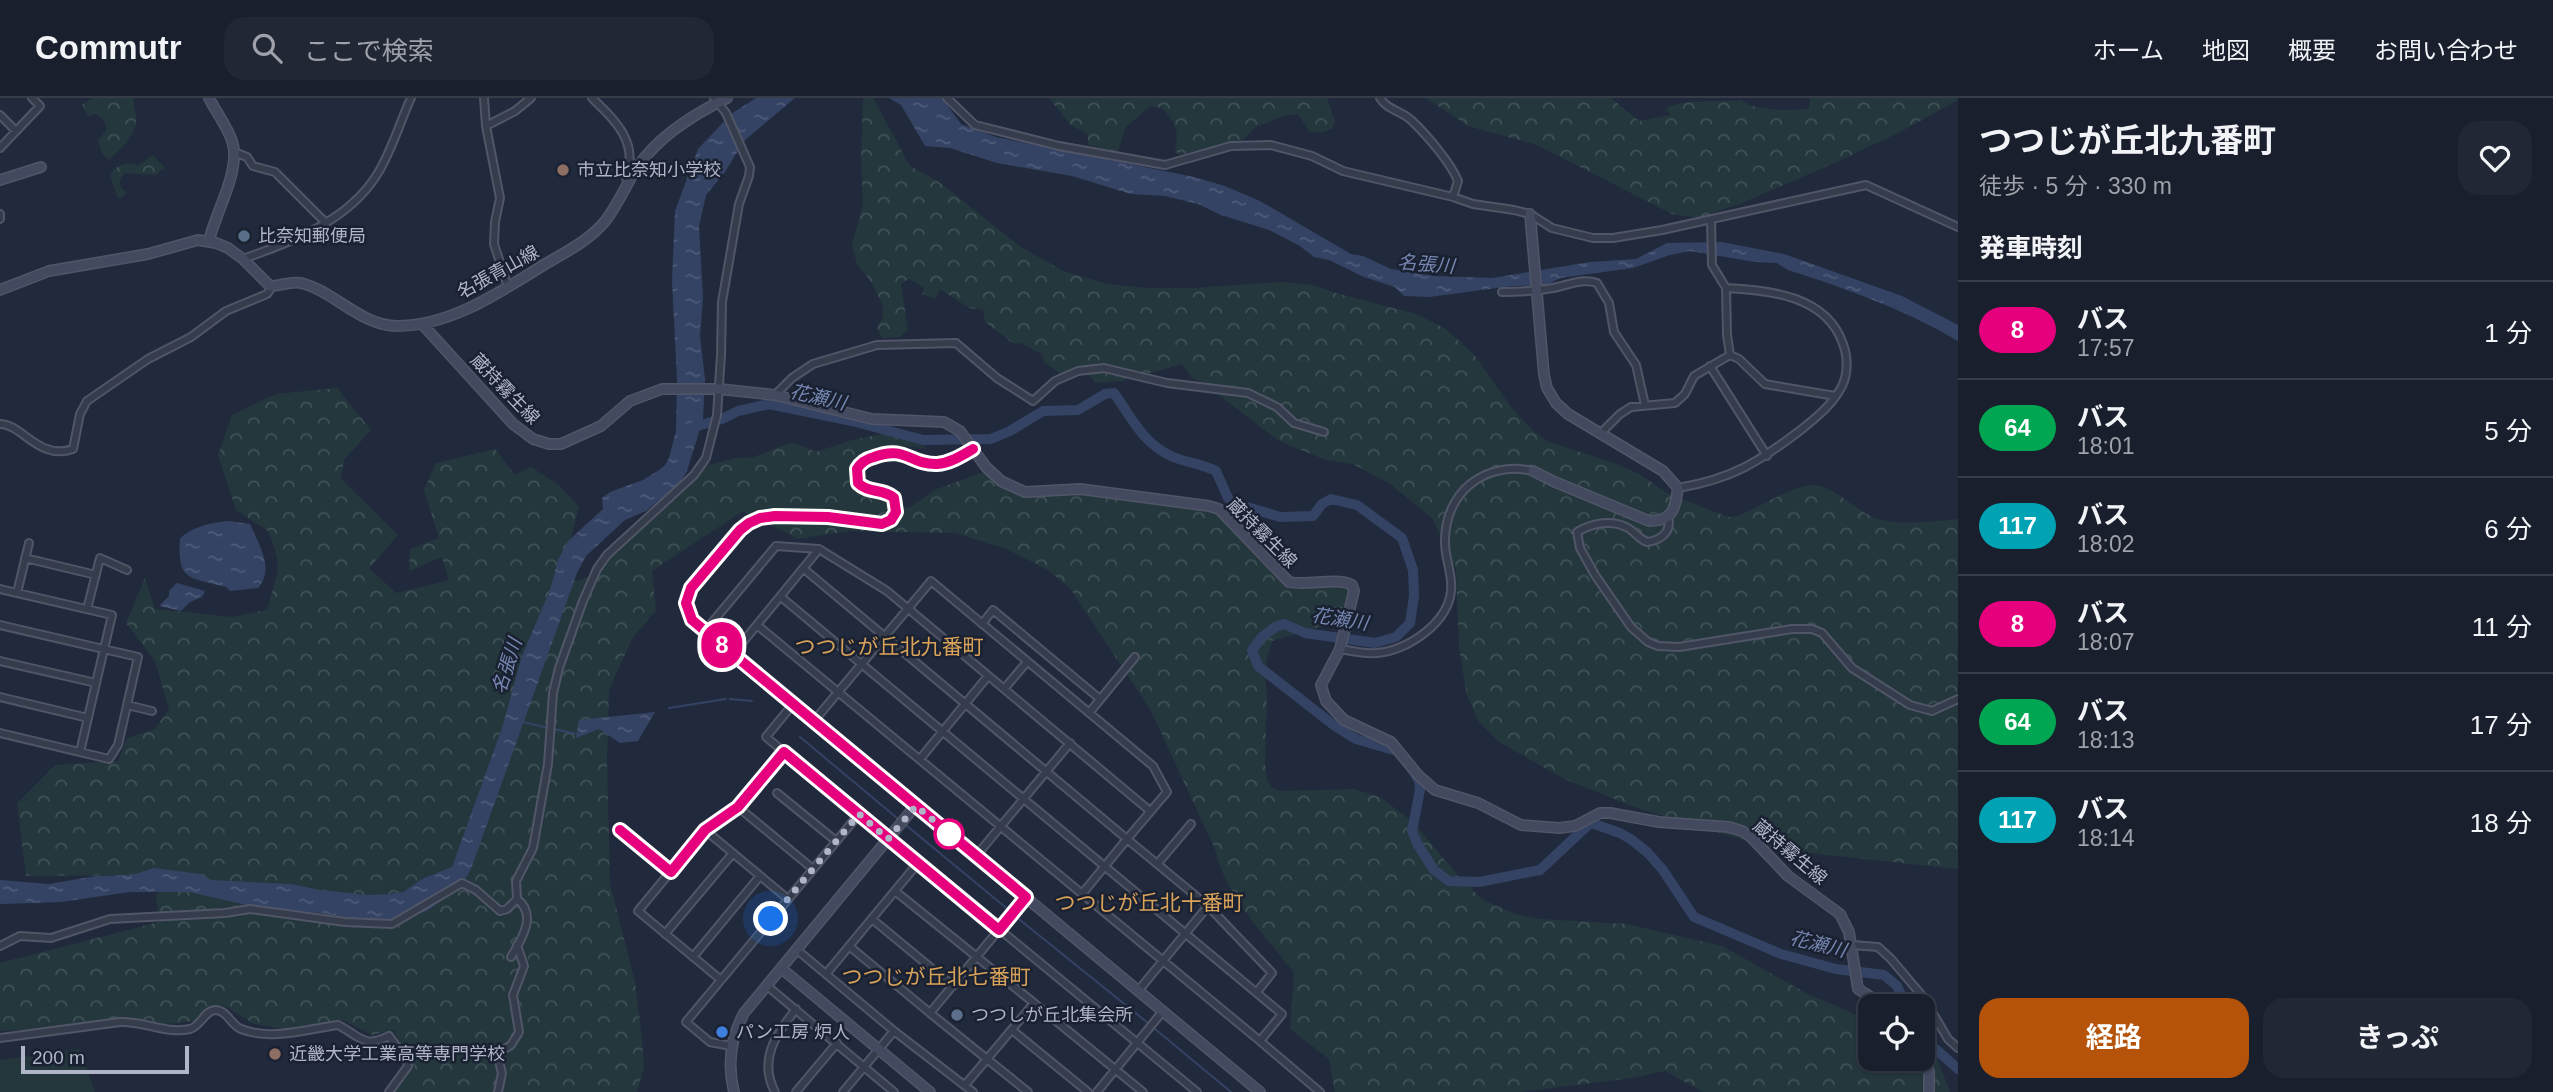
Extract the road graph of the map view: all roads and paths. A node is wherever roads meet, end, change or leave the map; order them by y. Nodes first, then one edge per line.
1 (32, 98) edge
2 (209, 98) edge
3 (411, 98) edge
4 (484, 98) edge
5 (531, 98) edge
6 (592, 98) edge
7 (947, 98) edge
8 (1380, 98) edge
9 (719, 100) edge
10 (0, 115) edge
11 (486, 126) junction
12 (16, 131) junction
13 (0, 148) edge
14 (234, 152) junction
15 (41, 167) dead end
16 (0, 180) edge
17 (628, 181) junction
18 (1453, 197) junction
19 (0, 214) edge
20 (1531, 214) junction
21 (0, 219) edge
22 (1712, 220) junction
23 (326, 223) junction
24 (1958, 227) edge
25 (209, 241) junction
26 (243, 259) junction
27 (272, 287) junction
28 (508, 287) junction
29 (1726, 288) junction
30 (0, 290) edge
31 (1536, 290) junction
32 (1502, 292) dead end
33 (422, 324) junction
34 (1730, 355) junction
35 (1710, 366) junction
36 (714, 389) junction
37 (775, 395) junction
38 (1835, 396) junction
39 (1645, 405) junction
40 (1, 423) edge
41 (1324, 432) dead end
42 (1600, 434) junction
43 (973, 449) junction
44 (1767, 456) junction
45 (1533, 471) joint
46 (1678, 488) junction
47 (1668, 517) junction
48 (29, 543) dead end
49 (819, 549) junction
50 (25, 558) junction
51 (804, 569) junction
52 (127, 570) dead end
53 (96, 575) junction
54 (0, 589) edge
55 (17, 593) junction
56 (780, 597) junction
57 (908, 608) junction
58 (87, 609) junction
59 (982, 624) junction
60 (0, 625) edge
61 (757, 625) junction
62 (705, 631) junction
63 (885, 636) junction
64 (1340, 646) junction
65 (104, 649) junction
66 (733, 654) junction
67 (1135, 657) dead end
68 (0, 661) edge
69 (1027, 662) junction
70 (862, 664) junction
71 (989, 676) junction
72 (96, 684) junction
73 (1004, 689) junction
74 (839, 692) junction
75 (0, 697) edge
76 (1100, 699) junction
77 (1958, 699) edge
78 (793, 704) junction
79 (966, 704) junction
80 (127, 705) junction
81 (152, 711) dead end
82 (1089, 713) junction
83 (88, 718) junction
84 (814, 722) junction
85 (943, 731) junction
86 (0, 733) edge
87 (1070, 744) junction
88 (80, 752) junction
89 (784, 752) junction
90 (920, 759) junction
91 (1047, 771) junction
92 (777, 793) dead end
93 (1023, 799) junction
94 (916, 806) junction
95 (738, 807) junction
96 (1150, 811) junction
97 (859, 814) junction
98 (1191, 824) dead end
99 (1001, 827) junction
100 (620, 830) dead end
101 (705, 830) junction
102 (888, 839) junction
103 (1127, 839) junction
104 (835, 841) junction
105 (733, 853) junction
106 (976, 856) junction
107 (918, 863) junction
108 (1158, 863) junction
109 (1105, 866) junction
110 (813, 869) junction
111 (671, 872) junction
112 (760, 876) junction
113 (895, 891) junction
114 (1082, 894) junction
115 (1026, 897) junction
116 (517, 899) junction
117 (788, 899) junction
118 (1209, 906) junction
119 (872, 919) junction
120 (999, 930) junction
121 (1186, 933) junction
122 (665, 934) junction
123 (517, 945) junction
124 (1852, 945) junction
125 (0, 946) edge
126 (849, 946) junction
127 (796, 949) junction
128 (511, 957) dead end
129 (693, 957) junction
130 (976, 958) junction
131 (1163, 961) junction
132 (781, 968) junction
133 (826, 974) junction
134 (721, 980) junction
135 (766, 985) junction
136 (953, 986) junction
137 (1138, 991) junction
138 (1257, 992) junction
139 (1866, 994) edge
140 (1034, 1003) junction
141 (796, 1009) junction
142 (1163, 1011) junction
143 (930, 1013) junction
144 (1012, 1030) junction
145 (894, 1031) junction
146 (0, 1038) edge
147 (1260, 1041) junction
148 (837, 1043) junction
149 (1139, 1043) junction
150 (732, 1046) junction
151 (1958, 1048) edge
152 (878, 1049) junction
153 (987, 1059) junction
154 (864, 1067) junction
155 (1116, 1069) junction
156 (1927, 1071) edge
157 (965, 1085) junction
158 (891, 1091) edge
159 (388, 1092) edge
160 (498, 1092) edge
161 (734, 1092) edge
162 (775, 1092) edge
163 (796, 1092) edge
164 (843, 1092) edge
165 (930, 1092) edge
166 (973, 1092) edge
167 (1028, 1092) edge
168 (1088, 1092) edge
169 (1097, 1092) edge
170 (1143, 1092) edge
171 (1197, 1092) edge
172 (1260, 1092) edge
173 (1320, 1092) edge
174 (1929, 1092) edge

1 - 12 street
2 - 14 main road
3 - 23 street
4 - 11 street
5 - 11 street
6 - 17 street
7 - 18 street
8 - 18 street
9 - 17 main road, 名張青山線
9 - 36 street
10 - 12 street
11 - 28 street
12 - 13 street
14 - 23 street
14 - 25 main road
15 - 16 main road
17 - 28 main road, 名張青山線
18 - 20 street
19 - 21 street
20 - 22 street
20 - 31 main road
22 - 24 street
22 - 29 street
23 - 26 street
25 - 26 main road
25 - 30 main road
26 - 27 main road
27 - 33 main road, 名張青山線
27 - 40 street
28 - 33 main road, 名張青山線
29 - 34 street
29 - 38 street
31 - 32 street
31 - 39 street
31 - 42 main road
33 - 36 main road, 蔵持霧生線
34 - 35 street
34 - 38 street
35 - 39 street
35 - 44 street
36 - 37 main road, 蔵持霧生線
36 - 116 street
37 - 41 street
37 - 43 main road, 蔵持霧生線
38 - 44 street
39 - 42 street
42 - 46 main road
43 - 62 main road
43 - 64 main road, 蔵持霧生線
44 - 46 street
45 - 47 main road
45 - 64 street
46 - 47 main road
47 - 77 street
48 - 50 street
49 - 51 street
49 - 57 street
49 - 62 street
50 - 53 street
50 - 55 street
51 - 56 street
51 - 63 street
52 - 53 street
53 - 58 street
54 - 55 street
55 - 58 street
56 - 61 street
56 - 70 street
57 - 59 street
57 - 63 street
57 - 71 street
58 - 65 street
59 - 69 street
59 - 76 street
60 - 65 street
61 - 66 street
61 - 74 street
62 - 66 main road
63 - 70 street
63 - 79 street
64 - 124 main road, 蔵持霧生線
65 - 72 street
65 - 80 street
66 - 78 main road
67 - 76 street
68 - 72 street
69 - 73 street
69 - 82 street
70 - 74 street
70 - 85 street
71 - 73 street
71 - 79 street
72 - 83 street
73 - 87 street
74 - 84 street
74 - 90 street
75 - 83 street
76 - 82 street
78 - 84 main road
78 - 89 street
79 - 85 street
79 - 91 street
80 - 81 street
80 - 88 street
82 - 96 street
83 - 88 street
84 - 94 main road
85 - 90 street
85 - 93 street
86 - 88 street
87 - 91 street
87 - 96 street
89 - 95 street
89 - 97 street
90 - 99 street
91 - 93 street
91 - 103 street
92 - 104 street
93 - 99 street
93 - 109 street
94 - 102 main road
94 - 106 main road
95 - 101 street
95 - 110 street
96 - 103 street
97 - 102 street
97 - 104 street
98 - 108 street
99 - 106 street
99 - 114 street
100 - 111 street
101 - 105 street
101 - 111 street
102 - 107 street
102 - 127 main road
103 - 108 street
103 - 109 street
104 - 110 street
105 - 112 street
105 - 122 street
106 - 115 main road
107 - 113 street
107 - 120 street
108 - 118 street
109 - 114 street
109 - 121 street
110 - 117 street
111 - 122 street
112 - 117 street
112 - 129 street
113 - 119 street
113 - 130 street
114 - 131 street
115 - 120 street
115 - 137 main road
116 - 123 street
116 - 125 street
117 - 134 street
118 - 121 street
118 - 138 street
119 - 126 street
119 - 136 street
120 - 130 street
120 - 149 street
121 - 131 street
121 - 138 street
122 - 129 street
123 - 128 street
123 - 160 street
124 - 139 main road, 蔵持霧生線
124 - 151 street
126 - 133 street
126 - 143 street
127 - 132 main road
127 - 133 street
129 - 134 street
130 - 136 street
130 - 140 street
131 - 137 street
131 - 147 street
132 - 135 main road
132 - 152 main road
133 - 145 street
134 - 150 street
135 - 141 street
135 - 150 main road
136 - 143 street
137 - 142 main road
138 - 147 street
140 - 144 street
140 - 155 street
141 - 148 street
141 - 162 street
142 - 149 street
142 - 172 main road
143 - 153 street
144 - 153 street
144 - 168 street
145 - 152 street
145 - 157 street
146 - 159 street
147 - 173 street
148 - 154 street
148 - 163 street
149 - 155 street
149 - 171 street
150 - 161 main road
152 - 154 street
152 - 165 main road
153 - 157 street
153 - 167 street
154 - 158 street
154 - 164 street
155 - 169 street
155 - 170 street
156 - 174 main road
157 - 166 street

